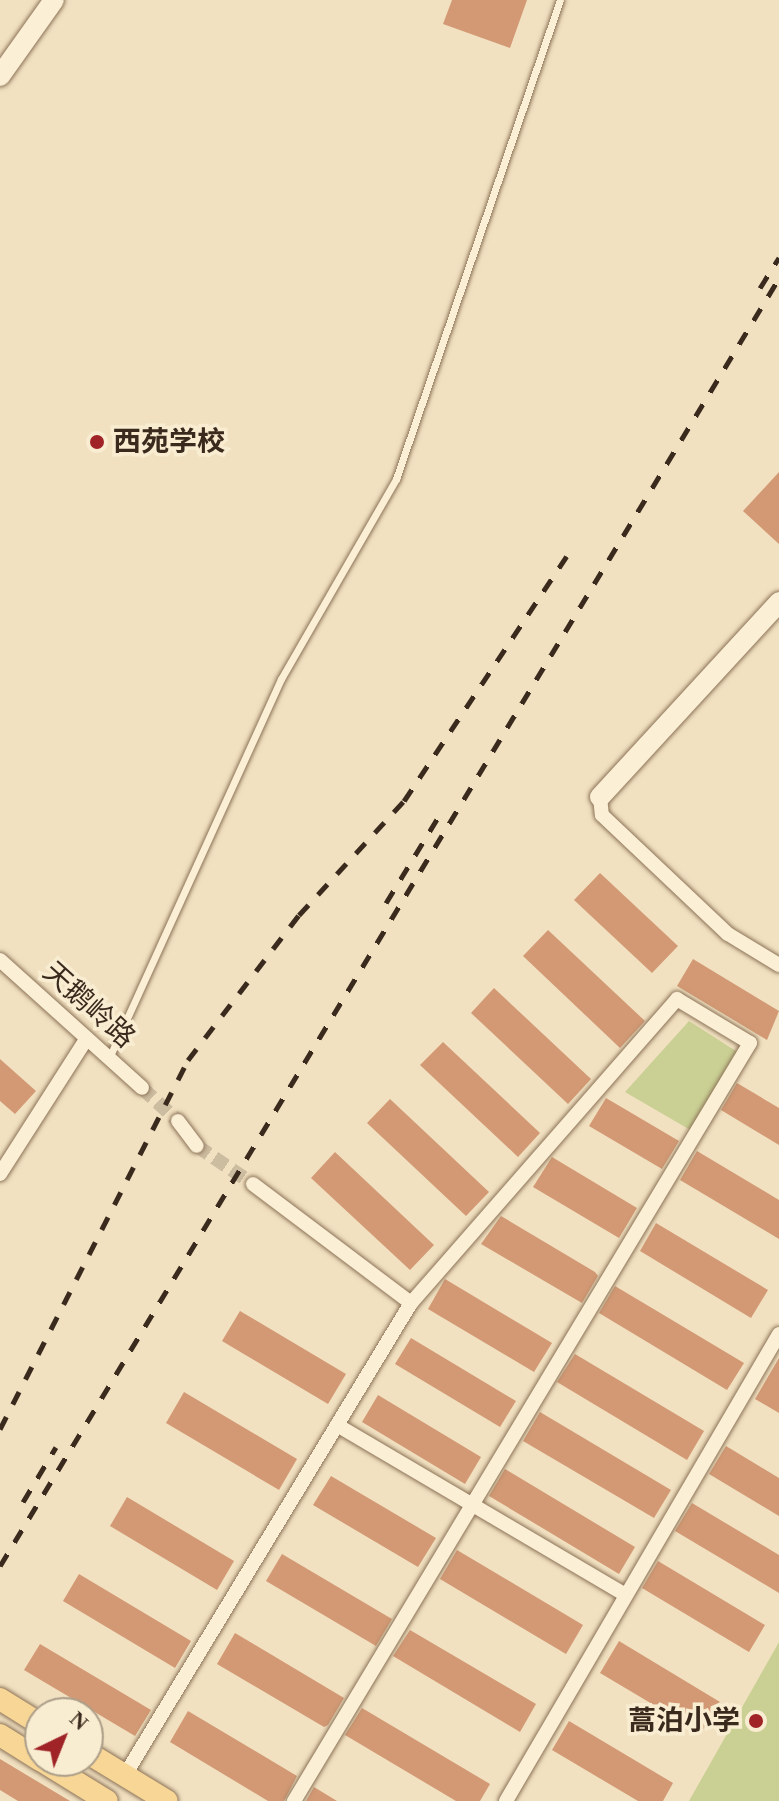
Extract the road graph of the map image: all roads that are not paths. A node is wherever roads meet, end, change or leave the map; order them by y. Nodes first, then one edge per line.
1 (54, 0) edge
2 (560, 0) edge
3 (0, 76) edge
4 (779, 602) edge
5 (600, 797) joint
6 (0, 960) edge
7 (779, 965) edge
8 (87, 1038) junction
9 (109, 1058) junction
10 (142, 1088) tunnel mouth
11 (178, 1121) tunnel mouth
12 (197, 1146) tunnel mouth
13 (0, 1174) edge
14 (253, 1184) tunnel mouth
15 (411, 1303) junction
16 (779, 1334) edge
17 (337, 1425) junction
18 (472, 1505) junction
19 (626, 1595) junction
20 (0, 1699) edge
21 (24, 1714) edge
22 (0, 1735) edge
23 (24, 1750) edge
24 (104, 1763) edge
25 (125, 1775) junction
26 (68, 1777) edge
27 (107, 1801) edge
28 (167, 1801) edge
29 (294, 1801) edge
30 (506, 1801) edge

1 - 3 street
2 - 9 lane
4 - 5 street
5 - 7 street
6 - 8 street, 天鹅岭路
8 - 9 street, 天鹅岭路
8 - 13 street
9 - 10 street, 天鹅岭路
11 - 12 street
14 - 15 street
15 - 17 street
15 - 18 street
16 - 19 street
17 - 18 street
17 - 25 street
18 - 19 street
18 - 29 street
19 - 30 street
20 - 21 main road
22 - 23 main road
24 - 25 main road
25 - 28 main road
26 - 27 main road

